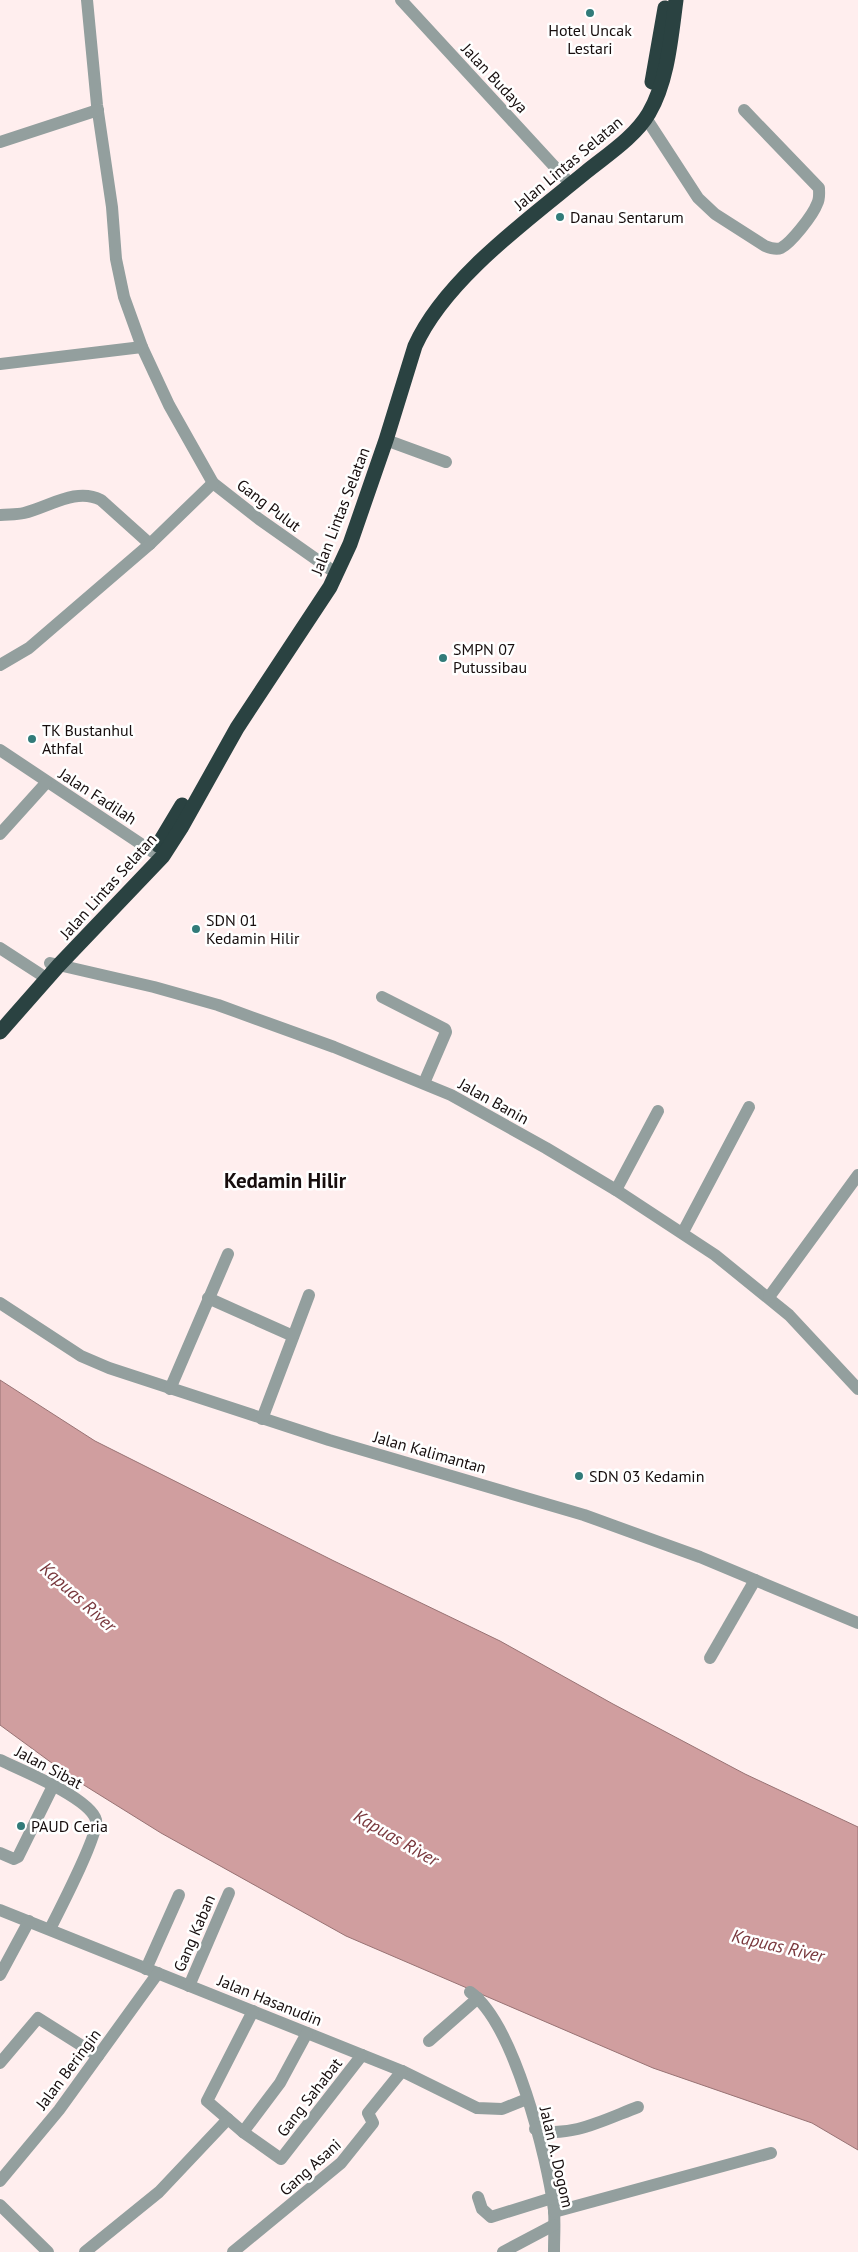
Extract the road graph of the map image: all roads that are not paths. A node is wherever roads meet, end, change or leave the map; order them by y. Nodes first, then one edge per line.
1 (87, 0) edge
2 (401, 0) edge
3 (666, 0) edge
4 (676, 0) edge
5 (98, 110) junction
6 (744, 110) dead end
7 (646, 118) junction
8 (0, 142) edge
9 (564, 178) junction
10 (142, 347) junction
11 (0, 364) edge
12 (386, 440) junction
13 (446, 462) dead end
14 (213, 483) junction
15 (363, 492) junction
16 (0, 515) edge
17 (150, 544) junction
18 (330, 569) junction
19 (0, 665) edge
20 (234, 726) junction
21 (0, 750) edge
22 (46, 783) junction
23 (0, 834) edge
24 (153, 852) junction
25 (0, 948) edge
26 (44, 974) junction
27 (382, 997) dead end
28 (0, 1021) edge
29 (0, 1032) edge
30 (424, 1083) junction
31 (748, 1106) dead end
32 (658, 1112) dead end
33 (858, 1175) edge
34 (616, 1190) junction
35 (683, 1232) junction
36 (228, 1254) dead end
37 (309, 1295) dead end
38 (769, 1297) junction
39 (208, 1298) junction
40 (0, 1302) edge
41 (293, 1336) junction
42 (858, 1387) edge
43 (170, 1389) junction
44 (262, 1419) junction
45 (755, 1580) junction
46 (858, 1623) edge
47 (710, 1658) dead end
48 (0, 1760) edge
49 (53, 1786) junction
50 (0, 1853) edge
51 (229, 1893) dead end
52 (179, 1895) dead end
53 (0, 1910) edge
54 (29, 1921) junction
55 (50, 1929) junction
56 (152, 1971) junction
57 (0, 1975) edge
58 (189, 1986) junction
59 (254, 2011) junction
60 (307, 2033) junction
61 (429, 2041) dead end
62 (362, 2055) junction
63 (98, 2056) junction
64 (0, 2062) edge
65 (402, 2071) junction
66 (527, 2099) junction
67 (638, 2107) dead end
68 (228, 2119) junction
69 (536, 2129) junction
70 (243, 2132) junction
71 (771, 2153) dead end
72 (0, 2181) edge
73 (478, 2197) dead end
74 (552, 2198) junction
75 (0, 2205) edge
76 (554, 2212) junction
77 (554, 2225) junction
78 (48, 2252) edge
79 (85, 2252) edge
80 (233, 2252) edge
81 (503, 2252) edge
82 (554, 2252) edge

1 - 5 street
2 - 9 street, Jalan Budaya
3 - 9 highway, Jalan Lintas Selatan
4 - 7 highway, Jalan Lintas Selatan
5 - 8 street
5 - 10 street
6 - 7 street
7 - 12 highway, Jalan Lintas Selatan
9 - 15 highway, Jalan Lintas Selatan
10 - 11 street
10 - 14 street
12 - 13 street
12 - 15 highway, Jalan Lintas Selatan
14 - 17 street
14 - 18 street, Gang Pulut
15 - 18 highway, Jalan Lintas Selatan
15 - 20 highway, Jalan Lintas Selatan
16 - 17 street
17 - 19 street
18 - 20 highway, Jalan Lintas Selatan
20 - 24 highway, Jalan Lintas Selatan
20 - 26 highway, Jalan Lintas Selatan
21 - 22 street, Jalan Fadilah
22 - 23 street
22 - 24 street, Jalan Fadilah
24 - 26 highway, Jalan Lintas Selatan
25 - 26 street, Jalan Banin
26 - 28 highway, Jalan Lintas Selatan
26 - 29 highway, Jalan Lintas Selatan
26 - 30 street, Jalan Banin
27 - 30 street
30 - 34 street, Jalan Banin
31 - 35 street
32 - 34 street
33 - 38 street
34 - 35 street, Jalan Banin
35 - 38 street, Jalan Banin
36 - 39 street
37 - 41 street
38 - 42 street, Jalan Banin
39 - 41 street
39 - 43 street
40 - 43 street, Jalan Kalimantan
41 - 44 street
43 - 44 street, Jalan Kalimantan
44 - 45 street, Jalan Kalimantan
45 - 46 street, Jalan Kalimantan
45 - 47 street
48 - 49 street, Jalan Sibat
49 - 50 street
49 - 55 street, Jalan Sibat
51 - 58 street, Gang Kaban
52 - 56 street, Jalan Beringin
53 - 54 street, Jalan Hasanudin
54 - 55 street, Jalan Hasanudin
54 - 57 street
55 - 56 street, Jalan Hasanudin
56 - 58 street, Jalan Hasanudin
56 - 63 street, Jalan Beringin
58 - 59 street, Jalan Hasanudin
59 - 60 street, Jalan Hasanudin
59 - 68 street
60 - 62 street, Jalan Hasanudin
60 - 70 street
61 - 66 street, Jalan A. Dogom
62 - 65 street, Jalan Hasanudin
62 - 70 street, Gang Sahabat
63 - 64 street
63 - 72 street, Jalan Beringin
65 - 66 street, Jalan Hasanudin
65 - 80 street, Gang Asani
66 - 69 street, Jalan A. Dogom
67 - 69 street
68 - 70 street
68 - 79 street
69 - 74 street, Jalan A. Dogom
71 - 76 street
73 - 74 street
74 - 76 street, Jalan A. Dogom
75 - 78 street
76 - 77 street, Jalan A. Dogom
77 - 81 street
77 - 82 street, Jalan A. Dogom

